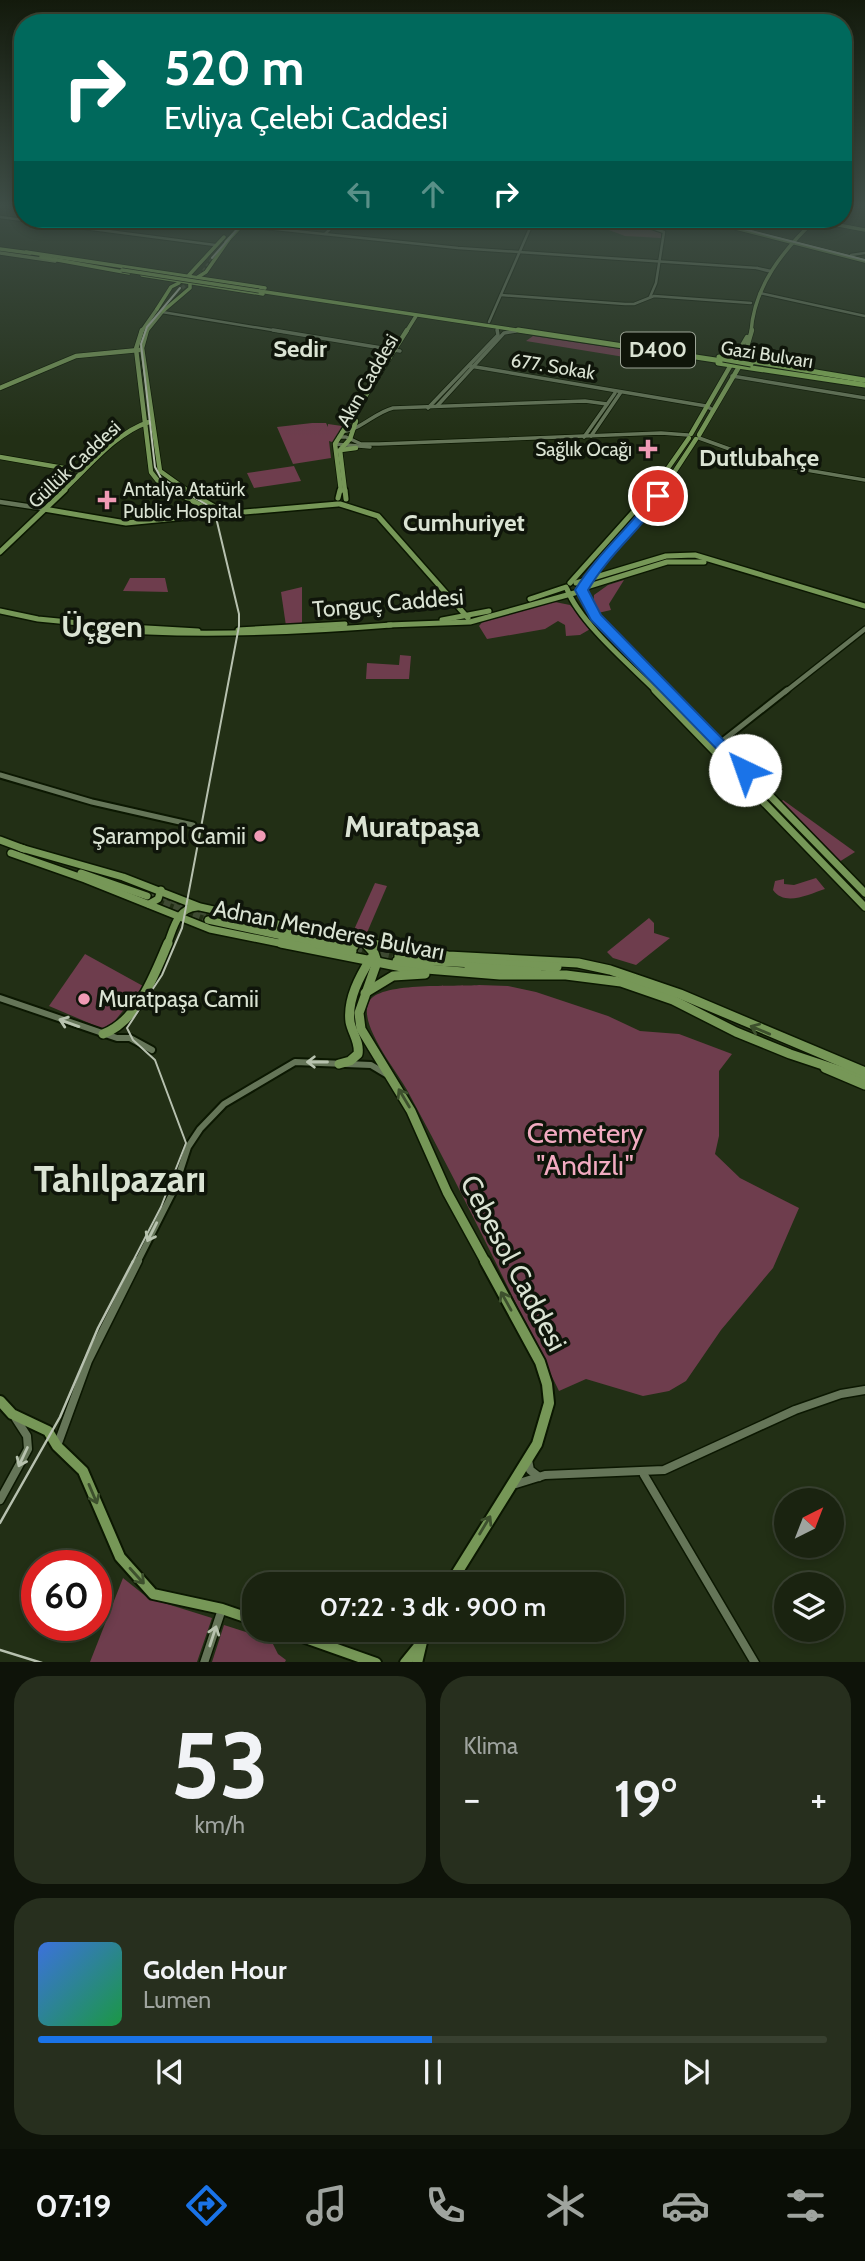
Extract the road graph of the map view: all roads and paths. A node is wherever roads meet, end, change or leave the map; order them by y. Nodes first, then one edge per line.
1 (162, 282) edge
2 (170, 282) edge
3 (188, 282) tunnel mouth
4 (188, 282) tunnel mouth
5 (198, 282) edge
6 (206, 282) edge
7 (223, 282) edge
8 (226, 282) edge
9 (507, 282) edge
10 (654, 282) edge
11 (763, 282) edge
12 (764, 282) edge
13 (229, 283) junction
14 (219, 287) junction
15 (180, 288) junction
16 (260, 290) junction
17 (168, 291) junction
18 (760, 293) junction
19 (501, 295) junction
20 (312, 297) junction
21 (650, 297) junction
22 (751, 303) junction
23 (353, 306) junction
24 (161, 310) junction
25 (418, 315) junction
26 (865, 316) edge
27 (489, 322) junction
28 (497, 328) junction
29 (516, 331) junction
30 (596, 341) junction
31 (489, 347) junction
32 (142, 349) junction
33 (136, 350) junction
34 (398, 350) junction
35 (742, 355) junction
36 (733, 358) junction
37 (721, 359) junction
38 (714, 362) junction
39 (751, 364) junction
40 (729, 365) junction
41 (739, 366) junction
42 (472, 368) junction
43 (757, 369) junction
44 (726, 372) junction
45 (733, 375) junction
46 (865, 382) edge
47 (0, 387) edge
48 (619, 393) junction
49 (865, 398) edge
50 (606, 406) junction
51 (436, 407) junction
52 (400, 408) junction
53 (428, 408) junction
54 (705, 408) junction
55 (143, 409) junction
56 (713, 410) junction
57 (153, 420) junction
58 (145, 422) junction
59 (136, 425) junction
60 (350, 432) junction
61 (340, 435) junction
62 (689, 435) junction
63 (591, 436) junction
64 (567, 437) junction
65 (584, 437) junction
66 (698, 437) junction
67 (350, 439) junction
68 (335, 444) junction
69 (356, 447) joint
70 (342, 448) junction
71 (0, 457) edge
72 (81, 471) junction
73 (865, 480) edge
74 (347, 500) junction
75 (338, 501) junction
76 (0, 502) edge
77 (43, 508) junction
78 (220, 511) junction
79 (208, 512) junction
80 (0, 546) edge
81 (406, 548) junction
82 (0, 552) edge
83 (596, 567) junction
84 (615, 573) junction
85 (588, 580) junction
86 (608, 581) junction
87 (570, 588) junction
88 (582, 589) junction
89 (551, 599) junction
90 (588, 607) junction
91 (865, 609) edge
92 (578, 610) junction
93 (0, 613) edge
94 (468, 619) junction
95 (381, 623) junction
96 (391, 625) junction
97 (865, 629) edge
98 (272, 631) dead end
99 (164, 632) junction
100 (249, 632) dead end
101 (720, 743) junction
102 (712, 748) junction
103 (0, 775) edge
104 (778, 818) junction
105 (193, 825) dead end
106 (0, 840) edge
107 (21, 848) junction
108 (0, 850) edge
109 (840, 869) junction
110 (161, 890) junction
111 (865, 893) edge
112 (149, 897) junction
113 (865, 907) edge
114 (207, 913) junction
115 (173, 914) junction
116 (201, 926) junction
117 (365, 943) junction
118 (353, 951) junction
119 (396, 956) junction
120 (373, 958) junction
121 (363, 972) junction
122 (448, 972) junction
123 (566, 975) junction
124 (364, 994) junction
125 (0, 998) edge
126 (103, 1034) junction
127 (152, 1050) dead end
128 (339, 1064) junction
129 (821, 1066) junction
130 (865, 1070) edge
131 (391, 1077) junction
132 (865, 1079) edge
133 (865, 1085) edge
134 (865, 1390) edge
135 (0, 1401) edge
136 (12, 1414) junction
137 (57, 1446) junction
138 (528, 1457) junction
139 (644, 1475) junction
140 (539, 1477) junction
141 (505, 1492) junction
142 (0, 1500) edge
143 (457, 1572) edge
144 (222, 1609) junction
145 (242, 1616) edge
146 (317, 1642) edge
147 (420, 1642) edge
148 (419, 1645) junction
149 (204, 1662) edge
150 (376, 1662) edge
151 (405, 1662) edge
152 (417, 1662) edge
153 (755, 1662) edge

1 - 17 highway
2 - 15 highway
3 - 15 highway
4 - 15 highway
5 - 14 highway
6 - 16 highway, D400, bridge
7 - 13 highway
8 - 13 highway
9 - 19 street
10 - 21 street
11 - 22 main road
12 - 18 main road
13 - 20 highway
14 - 15 highway
14 - 23 highway
15 - 17 highway
15 - 17 highway
15 - 24 highway
16 - 20 highway, D400
16 - 23 highway, D400
17 - 24 highway
18 - 26 street
18 - 35 main road
19 - 21 street
19 - 27 street
20 - 25 highway, D400
21 - 22 street
22 - 35 main road
23 - 25 highway, D400
24 - 32 main road
24 - 33 main road
24 - 34 street
25 - 27 highway
25 - 28 highway, D400
25 - 30 highway, D400
25 - 34 main road, Akın Caddesi
27 - 30 highway
28 - 29 highway, D400
28 - 31 street
29 - 30 highway, D400
29 - 31 street
30 - 37 highway
30 - 38 highway
31 - 42 street
32 - 33 main road
32 - 57 main road
33 - 47 main road
33 - 55 main road
34 - 60 main road, Akın Caddesi
34 - 61 main road, Akın Caddesi
35 - 36 highway
35 - 37 highway
35 - 39 highway
35 - 41 main road
36 - 37 highway
36 - 40 main road
37 - 39 highway, Gazi Bulvarı / D400, bridge
38 - 40 highway
38 - 44 highway
39 - 46 highway, Gazi Bulvarı / D400
40 - 41 highway
40 - 44 main road
41 - 43 highway
41 - 45 main road
42 - 48 street, 677. Sokak
42 - 51 street
42 - 53 street
43 - 45 highway
43 - 46 highway
44 - 54 main road
45 - 49 street
45 - 56 main road
48 - 50 street
48 - 54 street, 677. Sokak
48 - 63 street
50 - 51 street
50 - 65 street
51 - 53 street
52 - 53 street
52 - 60 street
52 - 67 street
54 - 56 street, 677. Sokak
54 - 62 main road
55 - 58 main road
55 - 59 main road
56 - 66 main road
57 - 58 main road
57 - 78 main road
58 - 59 main road
58 - 79 main road
59 - 72 main road, Güllük Caddesi
59 - 77 main road, Güllük Caddesi
60 - 61 street
60 - 67 main road, Akın Caddesi
61 - 67 street
61 - 68 main road, Akın Caddesi
62 - 63 street
62 - 66 main road
62 - 87 main road
63 - 65 street
64 - 65 street
64 - 67 street
64 - 69 street
66 - 73 street
66 - 83 main road
67 - 70 main road, Akın Caddesi
68 - 70 street
68 - 75 main road, Akın Caddesi
69 - 70 main road
70 - 74 main road, Akın Caddesi
71 - 72 main road
72 - 77 main road, Güllük Caddesi
74 - 75 main road
74 - 81 main road
75 - 78 main road
75 - 81 main road
76 - 77 street
77 - 79 main road
77 - 80 main road, Güllük Caddesi
77 - 82 main road, Güllük Caddesi
78 - 79 main road
81 - 94 main road
83 - 84 main road
83 - 85 main road
84 - 85 main road
84 - 91 main road
85 - 87 main road
85 - 88 main road
86 - 88 main road
86 - 90 main road
86 - 91 main road
87 - 88 main road
87 - 88 main road
87 - 89 main road
87 - 92 main road
87 - 94 main road, Tonguç Caddesi
88 - 90 main road
89 - 92 main road
89 - 94 main road
90 - 101 main road
92 - 102 main road
93 - 99 main road
94 - 95 main road, Tonguç Caddesi
94 - 96 main road
95 - 96 main road, Tonguç Caddesi
95 - 99 main road
96 - 99 main road
97 - 101 street
98 - 100 main road
101 - 102 street
101 - 109 main road
102 - 104 main road
103 - 105 street
104 - 109 main road
104 - 113 main road
106 - 107 main road
107 - 110 main road, Adnan Menderes Bulvarı
107 - 112 main road
108 - 112 main road
109 - 111 main road
110 - 112 main road
110 - 114 main road, Adnan Menderes Bulvarı
112 - 115 main road, Adnan Menderes Bulvarı
114 - 115 main road
114 - 116 main road
114 - 117 main road, Adnan Menderes Bulvarı
114 - 118 main road, Adnan Menderes Bulvarı
115 - 116 main road, Adnan Menderes Bulvarı
115 - 126 main road
116 - 118 main road, Adnan Menderes Bulvarı
117 - 119 main road, Adnan Menderes Bulvarı
117 - 120 main road
118 - 120 main road, Adnan Menderes Bulvarı
118 - 121 main road
119 - 120 main road, Adnan Menderes Bulvarı
119 - 120 main road
119 - 122 main road, Adnan Menderes Bulvarı
119 - 123 main road
130 -> 119 main road, Adnan Menderes Bulvarı
120 - 121 main road
120 - 124 main road, Cebesol Caddesi
121 - 128 main road
122 - 123 main road, Adnan Menderes Bulvarı
122 - 124 main road
123 - 129 main road, Adnan Menderes Bulvarı
124 - 131 main road, Cebesol Caddesi
126 -> 125 street
126 - 127 street
128 - 131 street
128 -> 137 street
129 - 132 main road, Adnan Menderes Bulvarı
129 - 133 main road
138 -> 131 main road, Cebesol Caddesi
134 - 139 street
135 - 136 main road
136 - 137 main road
136 -> 142 street
137 -> 144 main road
138 - 140 street
138 - 141 main road, Cebesol Caddesi
139 - 140 street
139 - 153 street
140 - 141 street
143 -> 141 main road, Cebesol Caddesi
144 - 145 main road
149 -> 144 street
146 - 150 main road
147 - 148 main road
148 - 151 main road
148 - 152 main road

